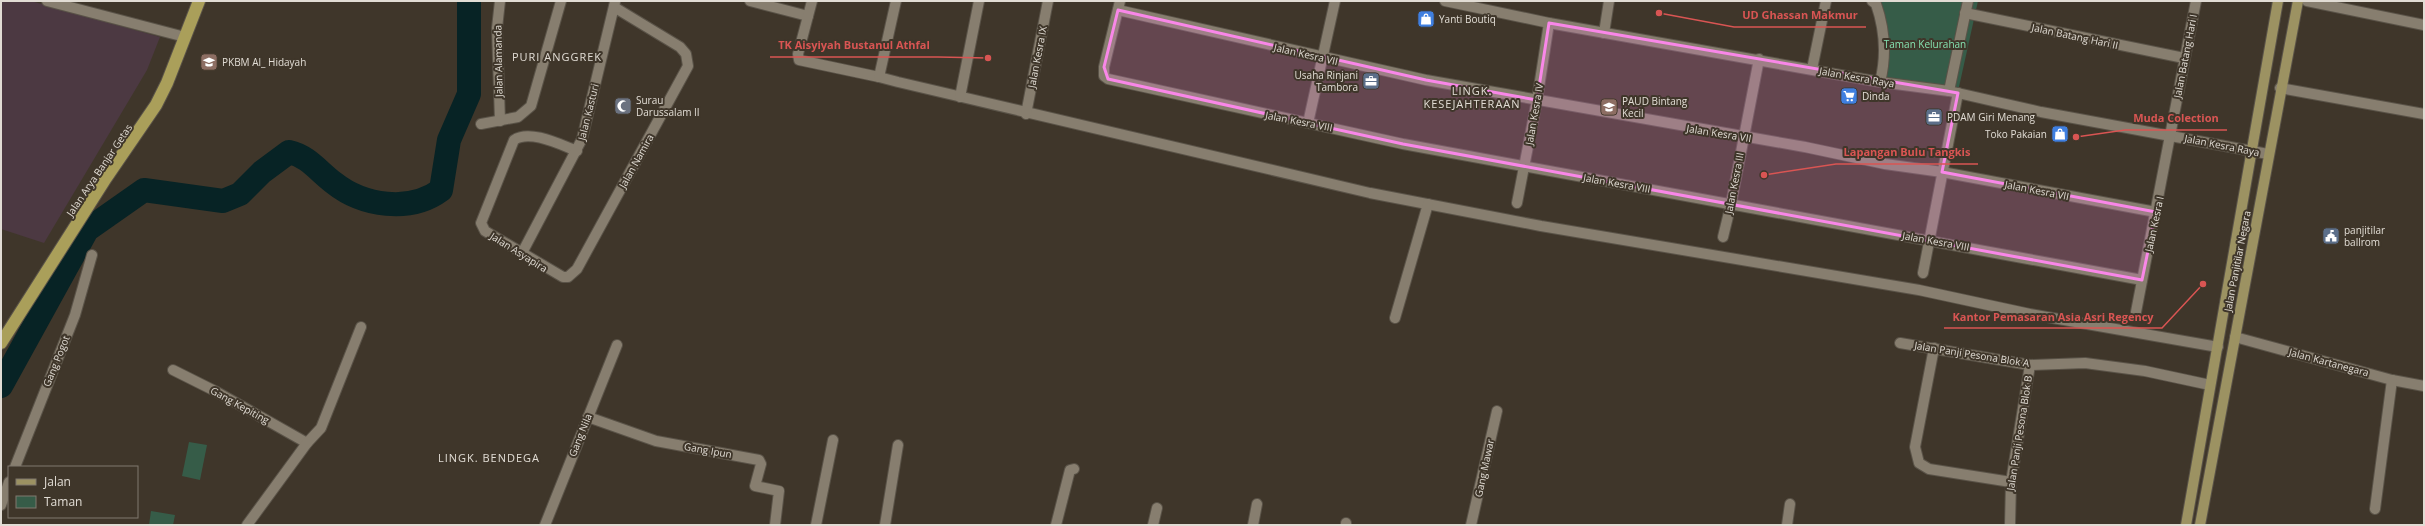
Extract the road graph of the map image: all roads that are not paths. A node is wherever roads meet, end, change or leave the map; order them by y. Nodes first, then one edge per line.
1 (48, 1) edge
2 (199, 1) edge
3 (500, 1) edge
4 (561, 1) edge
5 (750, 1) edge
6 (812, 1) edge
7 (896, 1) edge
8 (979, 1) edge
9 (1048, 1) edge
10 (1335, 1) edge
11 (1609, 1) edge
12 (1826, 1) edge
13 (1872, 1) edge
14 (1968, 1) edge
15 (2196, 1) edge
16 (2278, 1) edge
17 (2298, 1) edge
18 (2306, 1) edge
19 (1452, 2) edge
20 (615, 4) edge
21 (1119, 5) edge
22 (1965, 13) junction
23 (808, 16) junction
24 (1549, 24) junction
25 (2424, 25) edge
26 (1604, 33) junction
27 (185, 37) junction
28 (1322, 58) junction
29 (2184, 58) junction
30 (1759, 59) junction
31 (1812, 69) junction
32 (879, 77) junction
33 (1880, 82) junction
34 (2280, 88) junction
35 (1954, 92) junction
36 (960, 97) junction
37 (1537, 100) junction
38 (1026, 114) junction
39 (2424, 114) edge
40 (500, 121) junction
41 (1308, 123) junction
42 (481, 124) dead end
43 (2171, 136) junction
44 (1744, 137) junction
45 (577, 151) junction
46 (2250, 152) junction
47 (2268, 154) junction
48 (1524, 166) junction
49 (1942, 172) junction
50 (1517, 203) dead end
51 (1428, 204) junction
52 (1731, 204) junction
53 (2156, 212) junction
54 (1723, 237) dead end
55 (1929, 240) junction
56 (522, 253) junction
57 (92, 255) dead end
58 (1923, 273) dead end
59 (568, 277) joint
60 (2142, 280) junction
61 (2136, 312) dead end
62 (1395, 318) dead end
63 (361, 327) dead end
64 (2235, 337) junction
65 (1900, 343) dead end
66 (1, 344) edge
67 (617, 345) dead end
68 (2218, 347) junction
69 (1934, 348) junction
70 (2030, 365) junction
71 (173, 370) dead end
72 (2392, 380) junction
73 (2210, 385) junction
74 (2424, 386) edge
75 (1496, 410) dead end
76 (588, 417) junction
77 (833, 440) dead end
78 (307, 443) junction
79 (898, 445) dead end
80 (15, 466) edge
81 (1074, 469) dead end
82 (2011, 482) junction
83 (8, 485) edge
84 (1257, 504) dead end
85 (1790, 504) dead end
86 (1, 505) edge
87 (1157, 508) dead end
88 (2375, 509) dead end
89 (247, 525) edge
90 (545, 525) edge
91 (775, 525) edge
92 (816, 525) edge
93 (885, 525) edge
94 (1056, 525) edge
95 (1153, 525) edge
96 (1253, 525) edge
97 (1471, 525) edge
98 (1787, 525) edge
99 (2010, 525) edge
100 (2186, 525) edge
101 (2200, 525) edge

1 - 27 street
2 - 27 highway, Jalan Arya Banjar Getas
3 - 40 street, Jalan Alamanda
4 - 40 street
5 - 23 street
6 - 23 street
7 - 32 street
8 - 36 street
9 - 38 street, Jalan Kesra IX
10 - 28 street
11 - 26 street
12 - 31 street
13 - 33 street
14 - 22 street
15 - 29 street, Jalan Batang Hari I
16 - 46 main road
17 - 34 main road, Jalan Panjitilar Negara
18 - 25 street
19 - 24 street, Jalan Kesra Raya
20 - 45 street, Jalan Kasturi
20 - 59 street, Jalan Namira
21 - 28 street, Jalan Kesra VII
21 - 41 street, Jalan Kesra VIII
22 - 29 street, Jalan Batang Hari II
22 - 35 street
23 - 32 street
24 - 26 street, Jalan Kesra Raya
24 - 37 street, Jalan Kesra IV
26 - 30 street, Jalan Kesra Raya
27 - 66 highway, Jalan Arya Banjar Getas
28 - 37 street, Jalan Kesra VII
28 - 41 street
29 - 43 street, Jalan Batang Hari I
30 - 31 street, Jalan Kesra Raya
30 - 44 street, Jalan Kesra III
31 - 33 street, Jalan Kesra Raya
32 - 36 street
33 - 35 street, Jalan Kesra Raya
34 - 39 street
34 - 47 main road, Jalan Panjitilar Negara
35 - 43 street, Jalan Kesra Raya
35 - 49 street
36 - 38 street
37 - 44 street, Jalan Kesra VII
37 - 48 street, Jalan Kesra IV
38 - 51 street
40 - 42 street
41 - 48 street, Jalan Kesra VIII
43 - 46 street, Jalan Kesra Raya
43 - 53 street, Jalan Kesra I
44 - 49 street, Jalan Kesra VII
44 - 52 street, Jalan Kesra III
45 - 56 street, Jalan Kasturi
45 - 56 street, Jalan Asyapira
46 - 47 street, Jalan Kesra Raya
46 - 68 main road
47 - 64 main road, Jalan Panjitilar Negara
48 - 50 street, Jalan Kesra IV
48 - 52 street, Jalan Kesra VIII
49 - 53 street, Jalan Kesra VII
49 - 55 street
51 - 62 street
51 - 68 street
52 - 54 street, Jalan Kesra III
52 - 55 street, Jalan Kesra VIII
53 - 60 street, Jalan Kesra I
55 - 58 street
55 - 60 street, Jalan Kesra VIII
56 - 59 street, Jalan Asyapira
57 - 80 street, Gang Pogot
60 - 61 street, Jalan Kesra I
63 - 78 street
64 - 72 street, Jalan Kartanegara
64 - 101 main road, Jalan Panjitilar Negara
65 - 69 street, Jalan Panji Pesona Blok A
67 - 76 street, Gang Nila
68 - 73 main road
69 - 70 street, Jalan Panji Pesona Blok A
69 - 82 street
70 - 73 street, Jalan Panji Pesona Blok A
70 - 82 street, Jalan Panji Pesona Blok B
71 - 78 street, Gang Kepiting
72 - 74 street, Jalan Kartanegara
72 - 88 street
73 - 100 main road
75 - 97 street, Gang Mawar
76 - 90 street, Gang Nila
76 - 91 street, Gang Ipun
77 - 92 street
78 - 89 street
79 - 93 street
81 - 94 street
82 - 99 street, Jalan Panji Pesona Blok B
83 - 86 street
84 - 96 street
85 - 98 street
87 - 95 street

